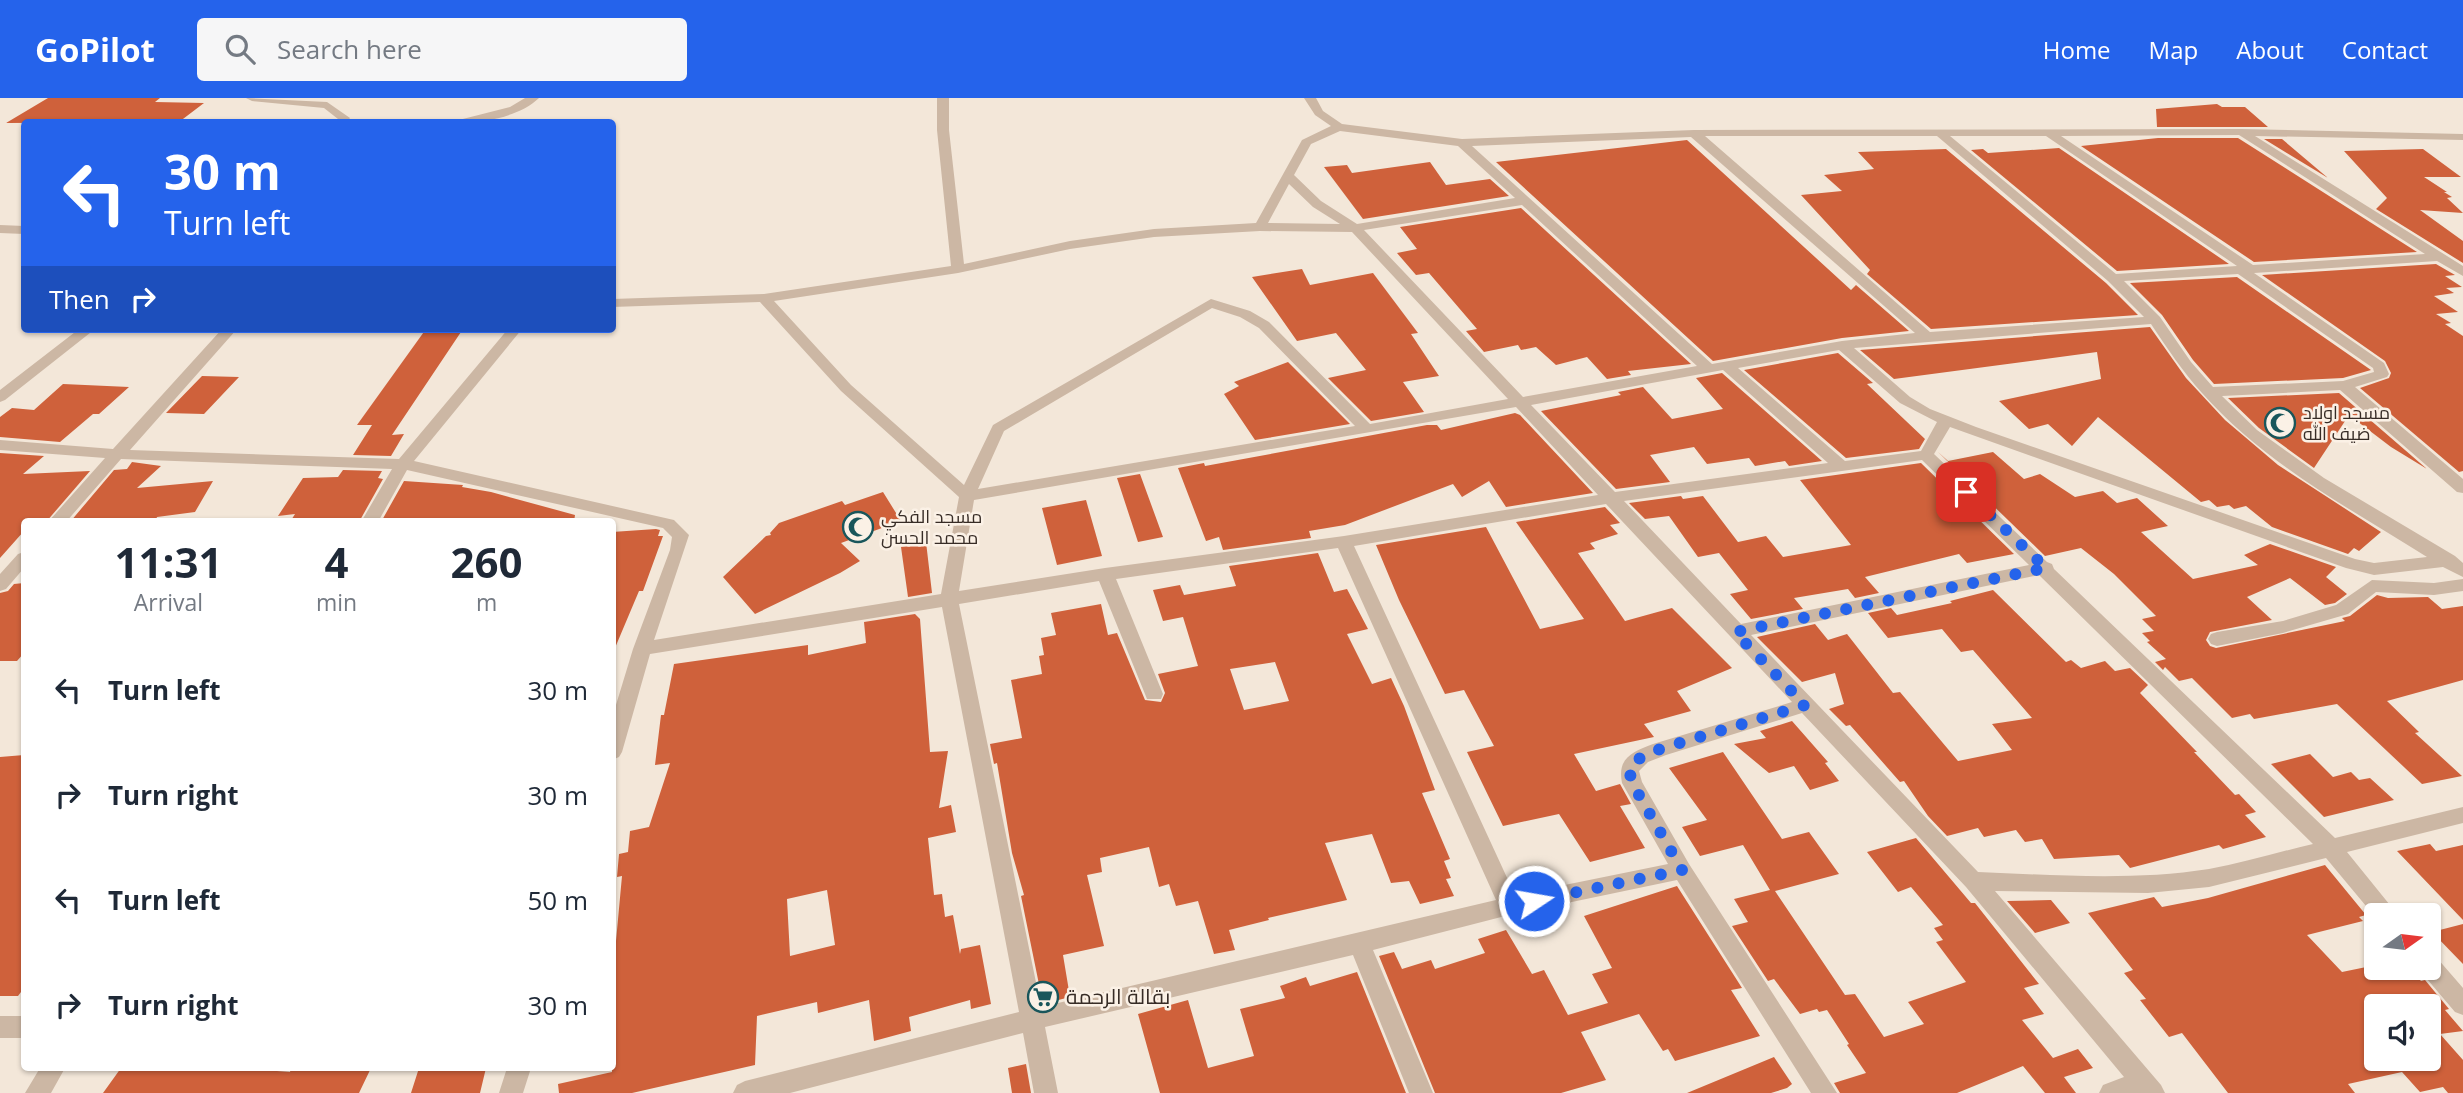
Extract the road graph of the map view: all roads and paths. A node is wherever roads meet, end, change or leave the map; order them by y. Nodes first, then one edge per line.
1 (253, 98) edge
2 (533, 98) edge
3 (943, 98) edge
4 (1310, 98) edge
5 (331, 101) edge
6 (344, 119) edge
7 (471, 119) edge
8 (1339, 127) junction
9 (2241, 131) junction
10 (2048, 132) junction
11 (1694, 133) junction
12 (1941, 134) junction
13 (2463, 137) edge
14 (1462, 143) junction
15 (1287, 176) junction
16 (1523, 201) junction
17 (1260, 227) junction
18 (1355, 228) junction
19 (0, 229) edge
20 (21, 230) edge
21 (2438, 257) junction
22 (958, 269) junction
23 (2245, 269) junction
24 (2463, 272) edge
25 (2113, 278) junction
26 (764, 298) junction
27 (616, 303) edge
28 (2155, 320) junction
29 (83, 333) edge
30 (226, 333) edge
31 (512, 333) edge
32 (1927, 336) junction
33 (1842, 345) junction
34 (1726, 365) junction
35 (1709, 369) junction
36 (2344, 385) junction
37 (2209, 392) junction
38 (0, 397) edge
39 (1520, 403) junction
40 (1946, 421) junction
41 (1367, 429) junction
42 (0, 445) edge
43 (116, 454) junction
44 (1926, 455) junction
45 (403, 464) junction
46 (1843, 468) junction
47 (2463, 488) edge
48 (967, 495) junction
49 (1609, 498) junction
50 (60, 518) edge
51 (371, 518) edge
52 (1344, 542) junction
53 (21, 561) edge
54 (2456, 566) edge
55 (2046, 568) junction
56 (1105, 574) junction
57 (0, 585) edge
58 (2463, 585) edge
59 (949, 598) junction
60 (1735, 632) junction
61 (2217, 639) dead end
62 (642, 649) junction
63 (1154, 694) dead end
64 (1805, 705) junction
65 (616, 738) edge
66 (2463, 815) edge
67 (2331, 848) junction
68 (1682, 870) junction
69 (1973, 881) junction
70 (2377, 903) edge
71 (1509, 906) junction
72 (1359, 944) junction
73 (2441, 979) edge
74 (2463, 1005) edge
75 (1030, 1020) junction
76 (0, 1027) edge
77 (21, 1027) edge
78 (51, 1071) edge
79 (518, 1071) edge
80 (2147, 1087) edge
81 (37, 1093) edge
82 (511, 1093) edge
83 (745, 1093) edge
84 (1046, 1093) edge
85 (1421, 1093) edge
86 (1825, 1093) edge
87 (2111, 1093) edge

1 - 5 street
2 - 7 street
3 - 22 street
4 - 8 street
5 - 6 street
8 - 14 street
8 - 15 street
9 - 10 street
9 - 13 street
9 - 21 street
10 - 12 street
10 - 23 street
11 - 12 street
11 - 14 street
11 - 32 street
12 - 25 street
14 - 16 street
15 - 17 street
15 - 18 street
16 - 18 street
16 - 35 street
17 - 18 street
17 - 22 street
18 - 39 street
19 - 20 street
21 - 23 street
21 - 24 street
22 - 26 street
23 - 25 street
23 - 36 street
25 - 28 street
26 - 27 street
26 - 48 street
28 - 32 street
28 - 37 street
29 - 38 street
30 - 43 street
31 - 45 street
32 - 33 street
33 - 34 street
33 - 40 street
34 - 35 street
34 - 46 street
35 - 39 street
36 - 37 street
36 - 47 street
37 - 54 street
39 - 41 street
39 - 49 street
40 - 44 street
40 - 54 street
41 - 48 street
41 - 48 street
42 - 43 street
43 - 45 street
43 - 50 street
44 - 46 street
44 - 55 street
45 - 51 street
45 - 62 street
46 - 49 street
48 - 59 street
49 - 52 street
49 - 60 street
52 - 56 street
52 - 71 street
53 - 57 street
55 - 60 street
55 - 67 street
56 - 59 street
56 - 63 street
58 - 61 street
59 - 62 street
59 - 75 street
60 - 64 street
62 - 65 street
64 - 68 street
64 - 69 street
66 - 67 street
67 - 69 street
67 - 70 street
68 - 71 street
68 - 86 street
69 - 80 street
71 - 72 street
72 - 75 street
72 - 85 street
73 - 74 street
75 - 83 street
75 - 84 street
76 - 77 street
78 - 81 street
79 - 82 street
80 - 87 street

